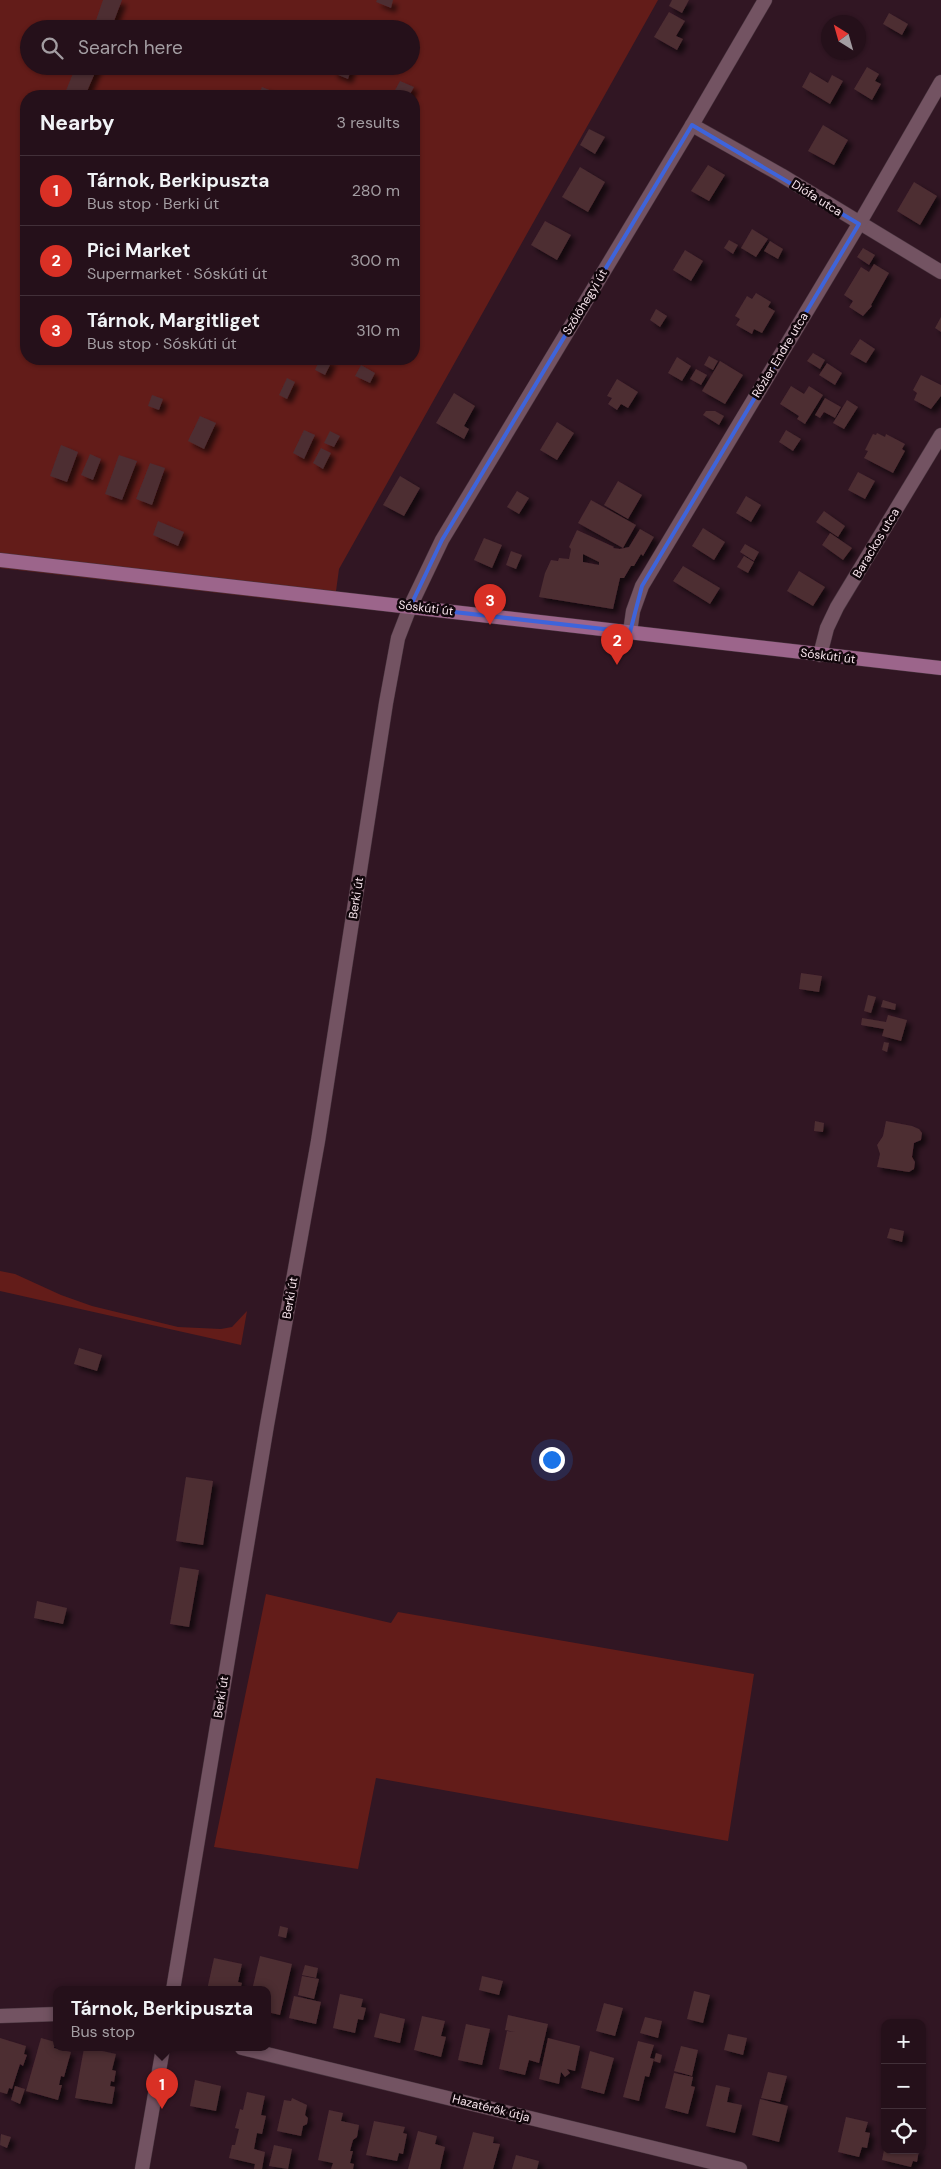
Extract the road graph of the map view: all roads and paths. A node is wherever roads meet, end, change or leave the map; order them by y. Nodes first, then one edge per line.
1 (765, 0) edge
2 (941, 82) edge
3 (692, 125) junction
4 (859, 224) junction
5 (941, 272) edge
6 (941, 435) edge
7 (0, 560) edge
8 (410, 607) junction
9 (630, 632) junction
10 (820, 655) junction
11 (941, 668) edge
12 (174, 1986) edge
13 (53, 2014) edge
14 (0, 2016) edge
15 (162, 2051) edge
16 (254, 2051) edge
17 (142, 2169) edge
18 (740, 2169) edge

1 - 3 street, Szőlőhegyi út
2 - 4 street, Rőzler Endre utca
3 - 4 street, Diófa utca
3 - 8 street, Szőlőhegyi út
4 - 5 street, Diófa utca
4 - 9 street, Rőzler Endre utca
6 - 10 street, Barackos utca
7 - 8 main road, Sóskúti út
8 - 9 main road, Sóskúti út
8 - 12 street, Berki út
9 - 10 main road, Sóskúti út
10 - 11 main road, Sóskúti út
13 - 14 street
15 - 17 street
16 - 18 street, Hazatérők útja

